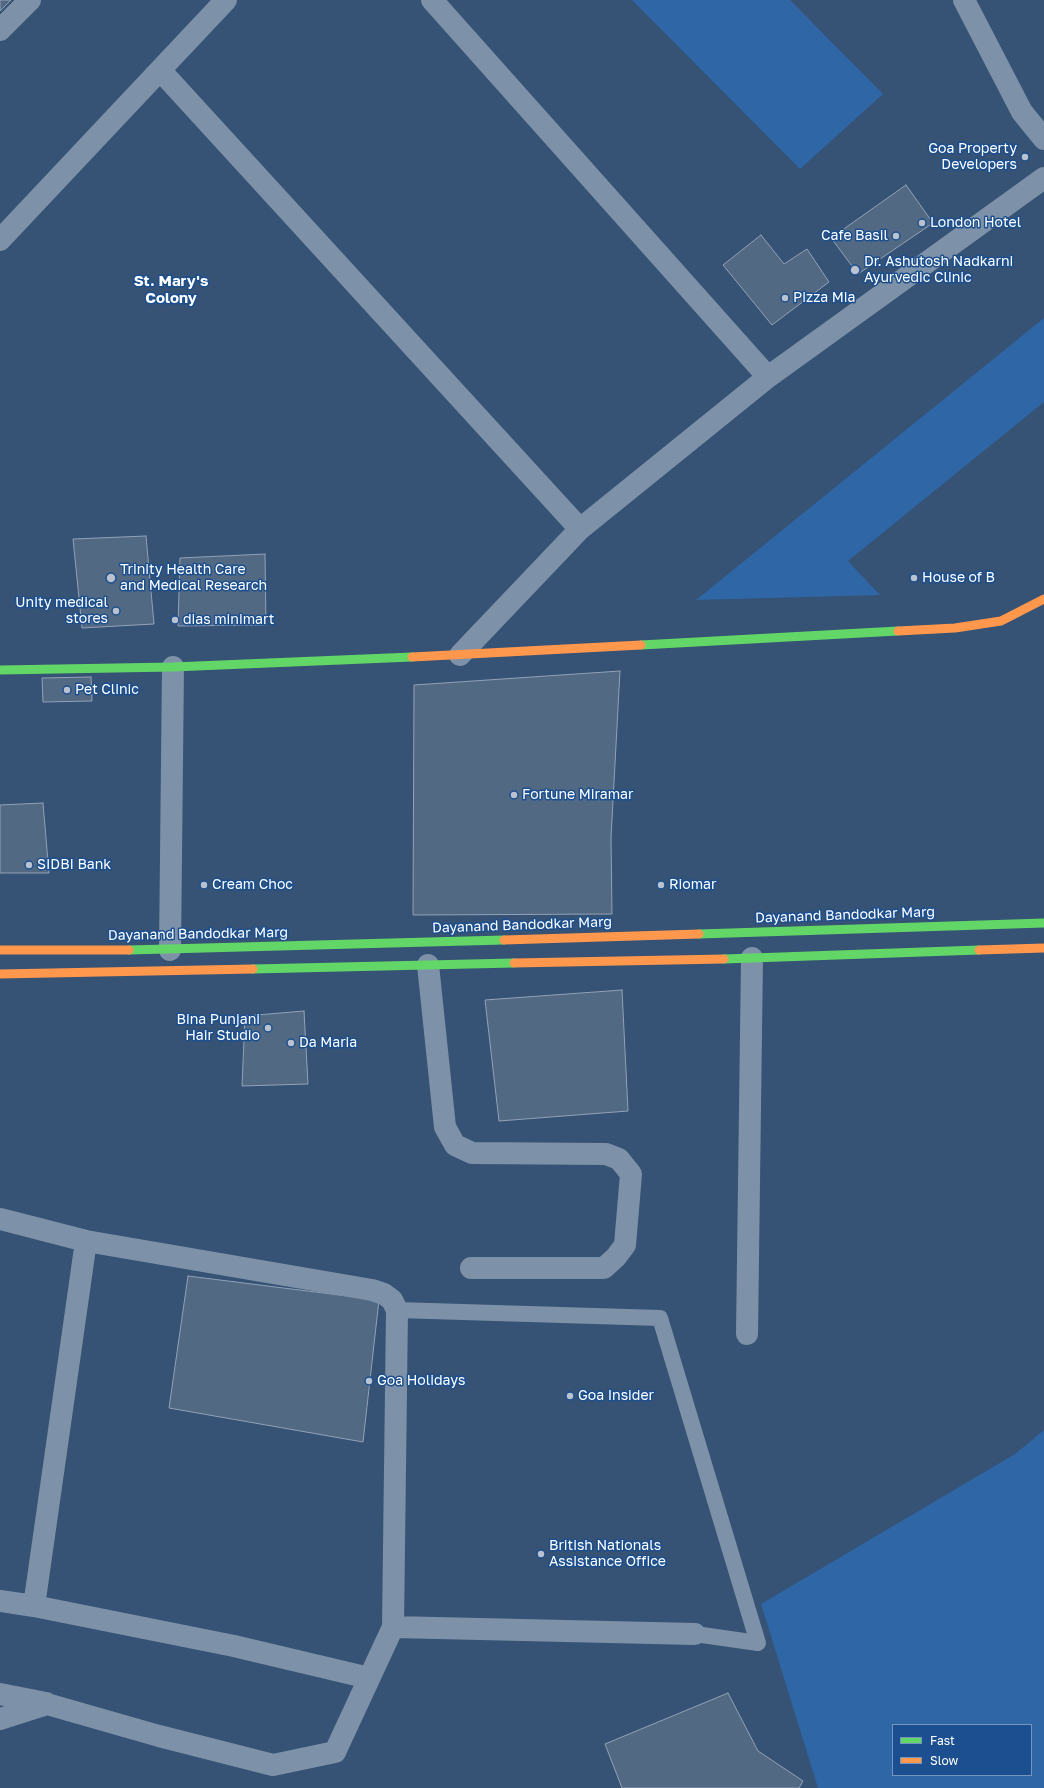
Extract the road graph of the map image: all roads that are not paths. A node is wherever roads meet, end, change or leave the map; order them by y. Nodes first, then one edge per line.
1 (30, 0) edge
2 (226, 0) edge
3 (432, 0) edge
4 (964, 0) edge
5 (0, 30) edge
6 (160, 70) junction
7 (1044, 140) edge
8 (1044, 178) edge
9 (0, 240) edge
10 (768, 376) junction
11 (580, 529) junction
12 (1044, 599) edge
13 (460, 655) junction
14 (173, 667) junction
15 (0, 670) edge
16 (1044, 923) edge
17 (1044, 948) edge
18 (0, 950) edge
19 (170, 950) junction
20 (752, 958) junction
21 (428, 965) junction
22 (0, 974) edge
23 (0, 1218) edge
24 (86, 1241) junction
25 (471, 1268) dead end
26 (397, 1310) junction
27 (747, 1334) dead end
28 (0, 1601) edge
29 (34, 1606) junction
30 (393, 1627) junction
31 (695, 1634) joint
32 (370, 1678) junction
33 (0, 1694) edge
34 (47, 1704) junction
35 (0, 1718) edge

1 - 5 street
2 - 6 street
3 - 10 street
4 - 7 street
6 - 9 street
6 - 11 street
8 - 10 street
10 - 11 street
11 - 13 street
12 - 13 main road
13 - 14 main road
14 - 15 main road
14 - 19 street
16 - 19 main road, Dayanand Bandodkar Marg
17 - 20 main road
18 - 19 main road, Dayanand Bandodkar Marg
20 - 21 main road
20 - 27 street
21 - 22 main road
21 - 25 street
23 - 24 street
24 - 26 street
24 - 29 street
26 - 30 street
26 - 31 lane
28 - 29 street
29 - 32 street
30 - 31 street
30 - 32 street
32 - 34 street
33 - 34 street
34 - 35 street

